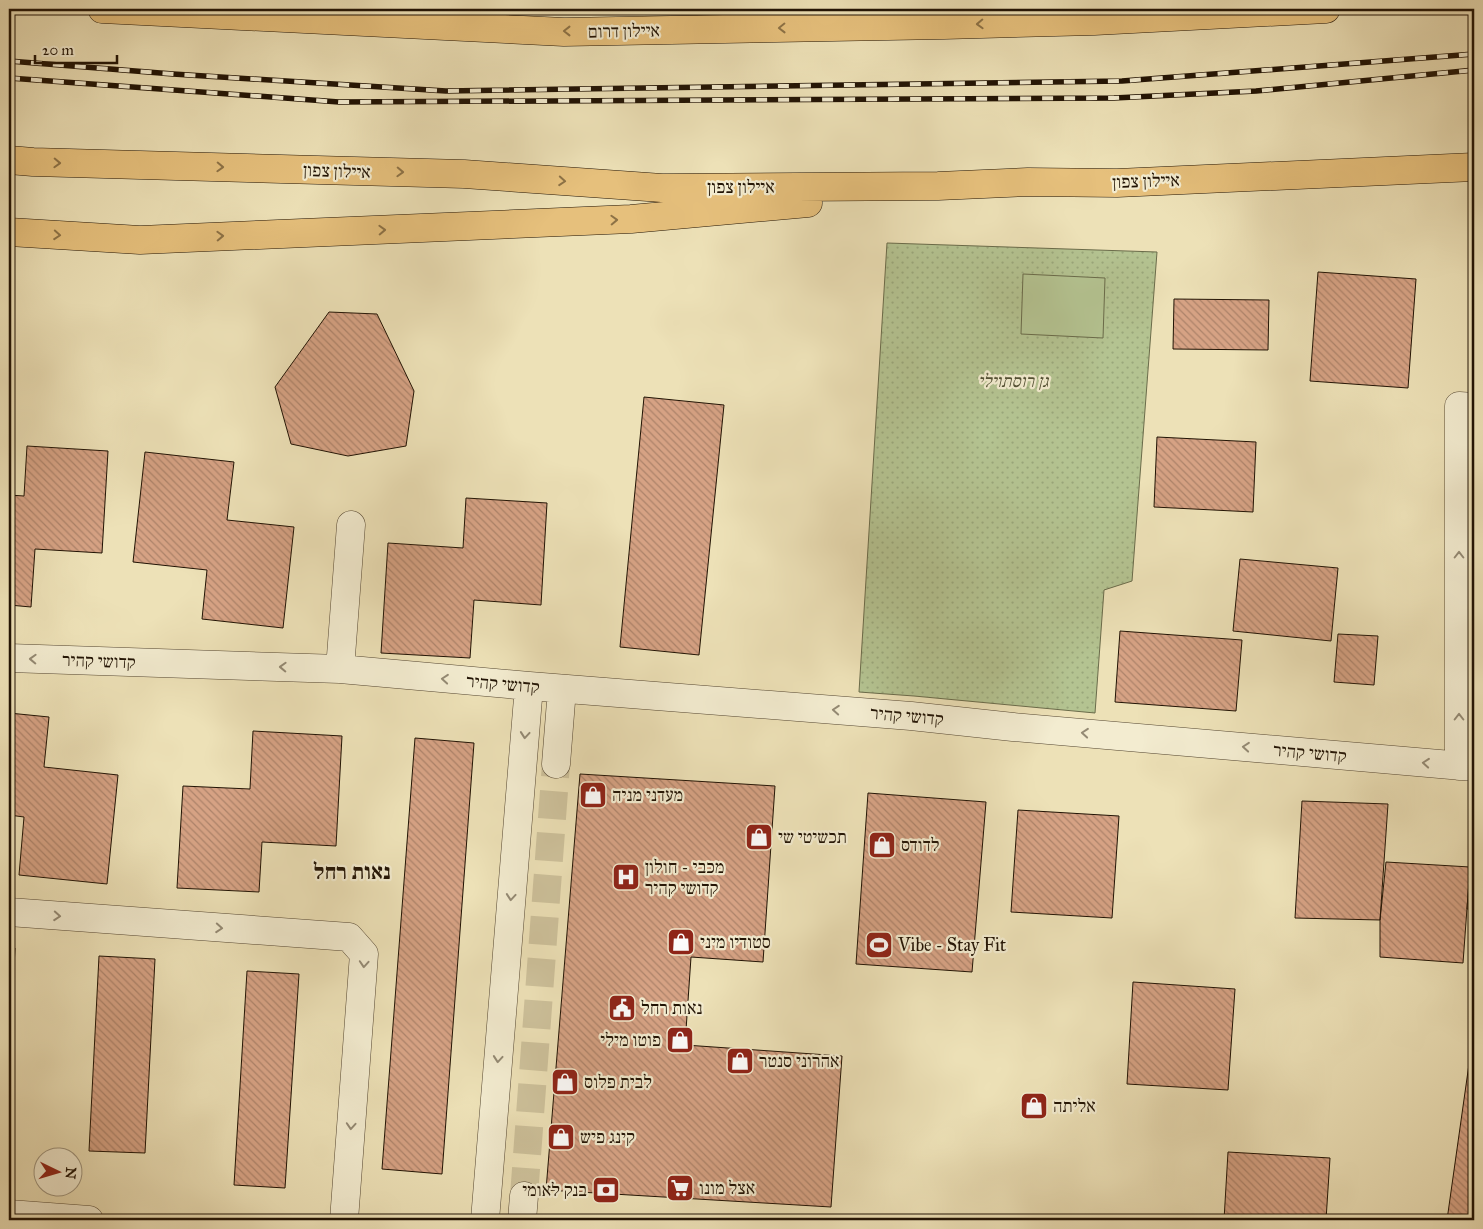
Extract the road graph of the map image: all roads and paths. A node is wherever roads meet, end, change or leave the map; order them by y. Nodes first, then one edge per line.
1 (102, 9) edge
2 (784, 9) edge
3 (1326, 9) edge
4 (944, 25) junction
5 (9, 160) edge
6 (1474, 167) edge
7 (1028, 182) junction
8 (9, 232) edge
9 (1474, 407) edge
10 (351, 525) dead end
11 (9, 658) edge
12 (340, 669) junction
13 (529, 686) junction
14 (562, 689) junction
15 (556, 764) tunnel mouth
16 (1467, 766) edge
17 (9, 912) edge
18 (9, 1214) edge
19 (89, 1220) edge
20 (344, 1220) edge
21 (486, 1220) edge

4 -> 1 highway, איילון דרום
2 - 4 highway
3 -> 4 highway, איילון דרום
5 -> 7 highway, איילון צפון
6 - 7 highway, איילון צפון
8 -> 7 highway
16 -> 9 street
10 - 12 street
12 -> 11 street, קדושי קהיר
13 -> 12 street, קדושי קהיר
13 - 14 street, קדושי קהיר
13 -> 21 street
14 - 15 street
16 -> 14 street, קדושי קהיר
17 -> 20 street
18 - 19 street

